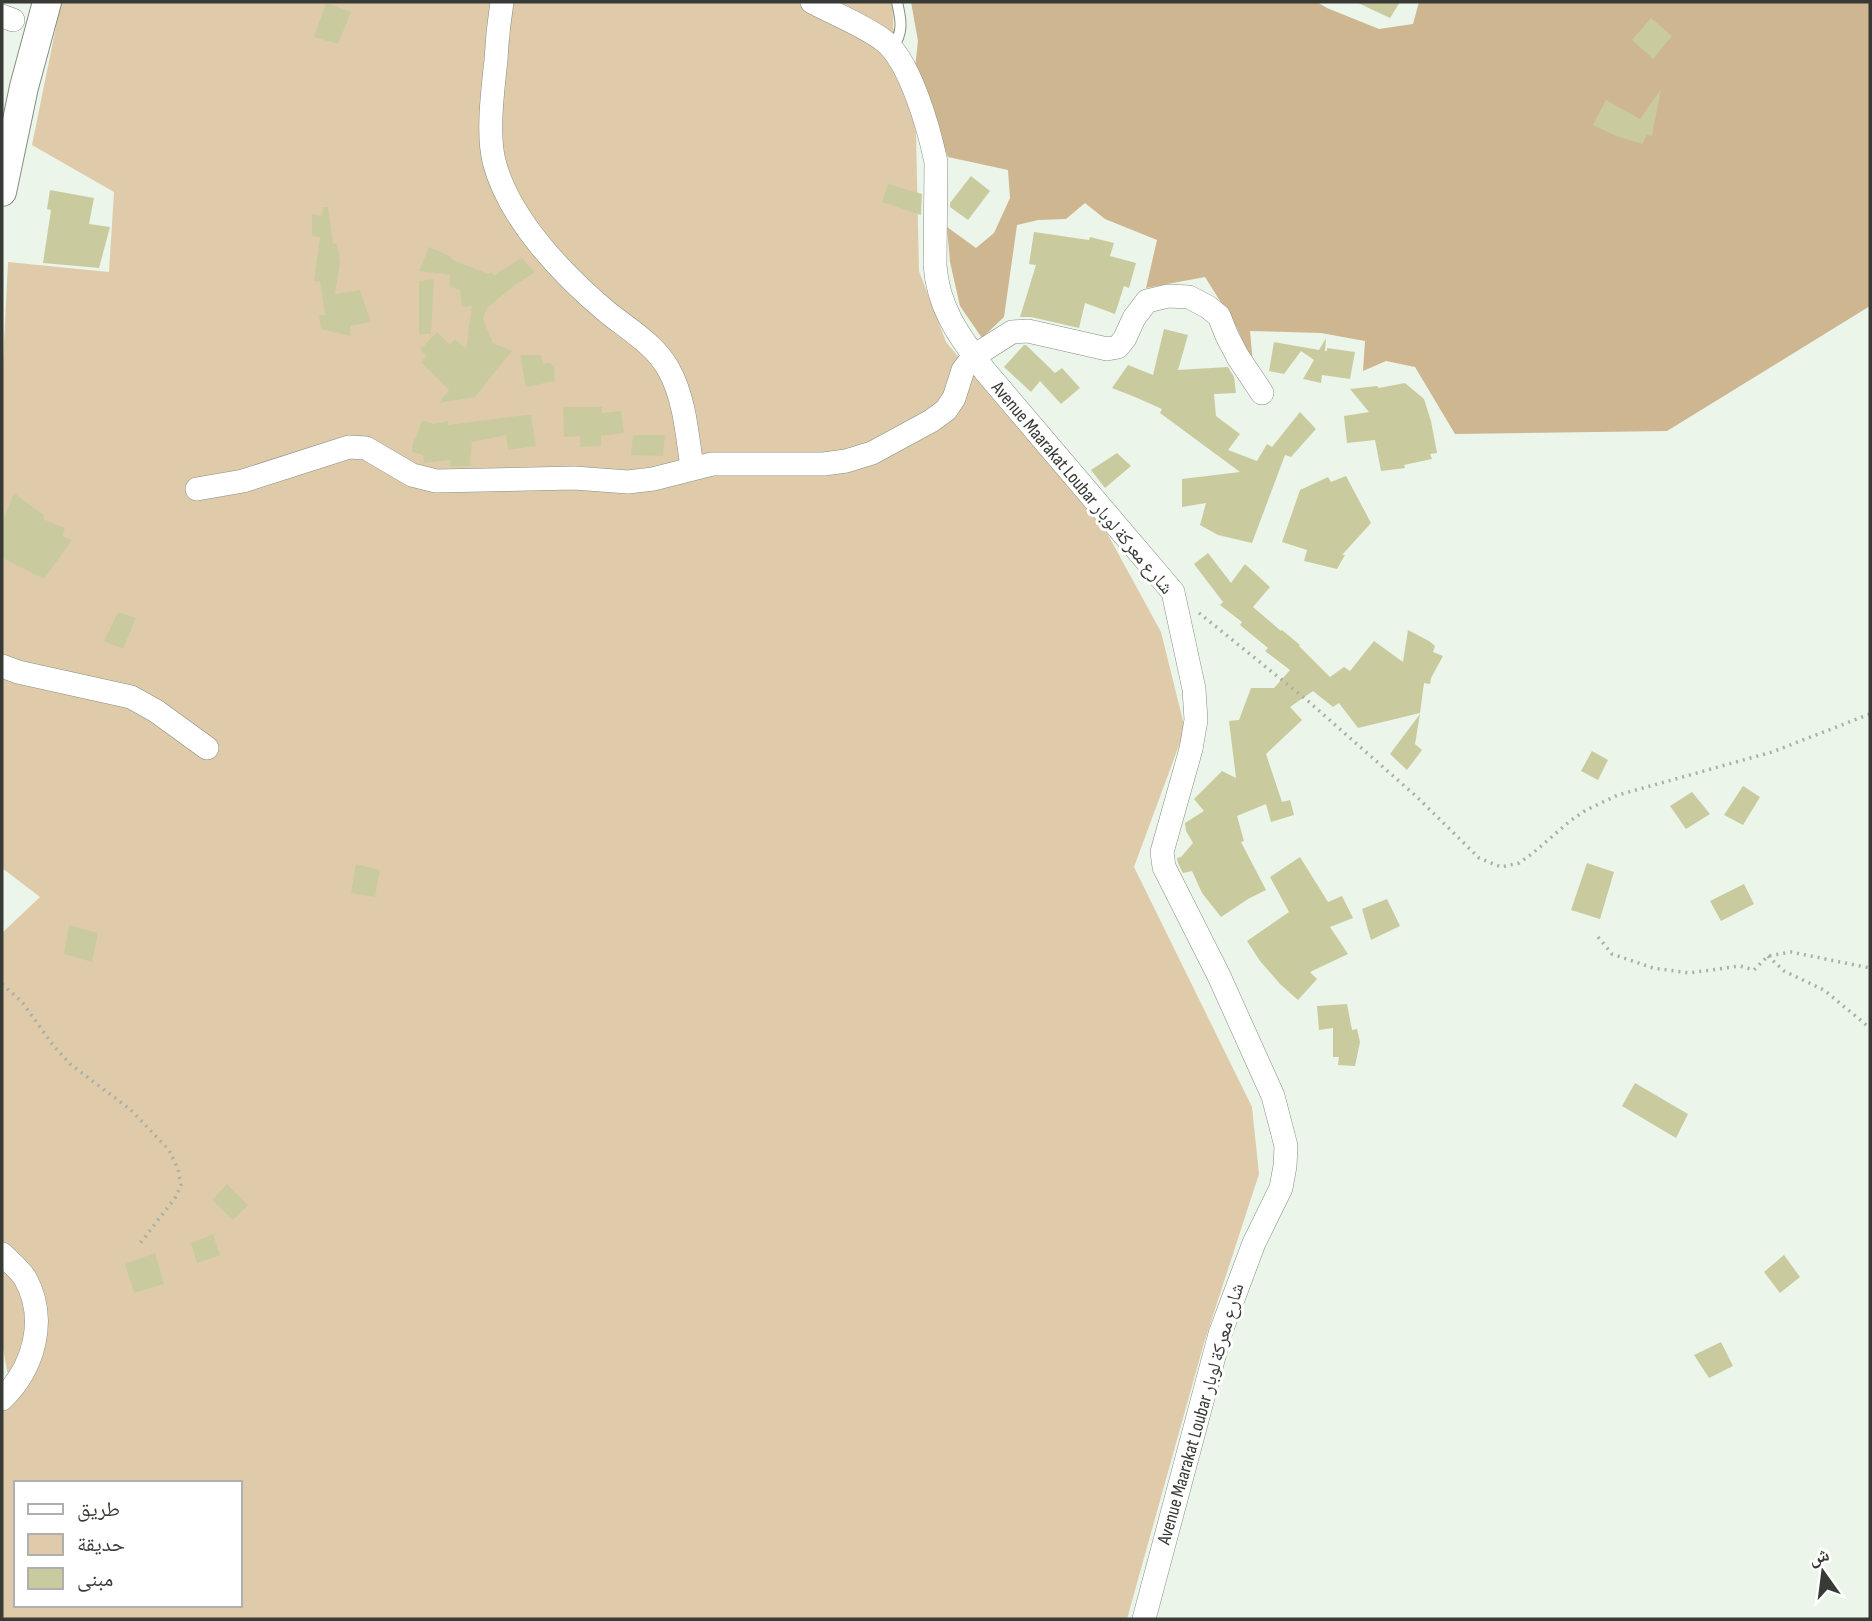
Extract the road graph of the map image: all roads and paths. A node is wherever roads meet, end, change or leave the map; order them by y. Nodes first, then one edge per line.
1 (47, 2) edge
2 (502, 2) edge
3 (812, 2) edge
4 (897, 2) edge
5 (892, 48) junction
6 (2, 192) edge
7 (974, 356) junction
8 (1262, 393) dead end
9 (692, 467) junction
10 (197, 489) dead end
11 (1172, 592) junction
12 (2, 666) edge
13 (1870, 714) edge
14 (207, 748) dead end
15 (1598, 937) dead end
16 (1768, 956) junction
17 (1870, 968) edge
18 (2, 984) edge
19 (1870, 1028) edge
20 (138, 1246) dead end
21 (2, 1254) edge
22 (2, 1399) edge
23 (1144, 1619) edge

1 - 6 street
2 - 9 street
3 - 5 street, Avenue Maarakat Loubar شارع معركة لوبار
4 - 5 lane
5 - 7 street, Avenue Maarakat Loubar شارع معركة لوبار
7 - 8 street
7 - 9 street
7 - 11 street, Avenue Maarakat Loubar شارع معركة لوبار
9 - 10 street
11 - 13 path
11 - 23 street, Avenue Maarakat Loubar شارع معركة لوبار
12 - 14 street
15 - 16 path
16 - 17 path
16 - 19 path
18 - 20 path
21 - 22 street

